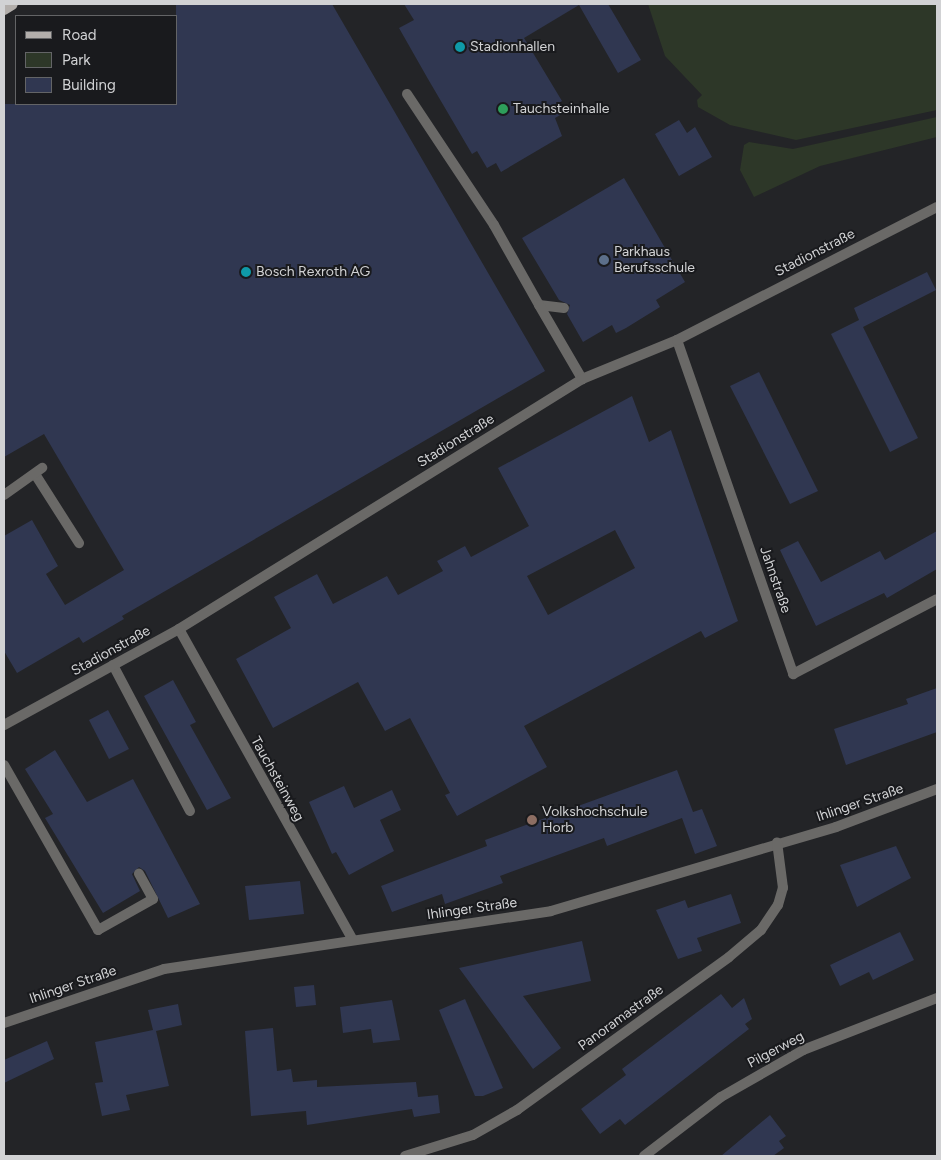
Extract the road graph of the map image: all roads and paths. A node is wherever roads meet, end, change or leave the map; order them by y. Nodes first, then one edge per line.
1 (12, 4) edge
2 (4, 9) edge
3 (407, 94) dead end
4 (937, 207) edge
5 (539, 305) junction
6 (564, 308) dead end
7 (677, 340) junction
8 (582, 379) junction
9 (4, 495) edge
10 (79, 543) dead end
11 (937, 599) edge
12 (179, 629) junction
13 (113, 665) junction
14 (4, 725) edge
15 (4, 765) edge
16 (937, 789) edge
17 (190, 811) dead end
18 (777, 842) junction
19 (139, 874) dead end
20 (353, 940) junction
21 (937, 998) edge
22 (4, 1023) edge
23 (441, 1152) edge
24 (405, 1156) edge
25 (644, 1156) edge

1 - 2 main road
3 - 5 street
4 - 7 street, Stadionstraße
5 - 6 street
5 - 8 street
7 - 8 street, Stadionstraße
7 - 11 street, Jahnstraße
8 - 12 street, Stadionstraße
9 - 10 street
12 - 13 street, Stadionstraße
12 - 20 street, Tauchsteinweg
13 - 14 street, Stadionstraße
13 - 17 street
15 - 19 street
16 - 18 street, Ihlinger Straße
18 - 20 street, Ihlinger Straße
18 - 23 street, Panoramastraße
20 - 22 street, Ihlinger Straße
21 - 25 street, Pilgerweg
23 - 24 street, Panoramastraße

